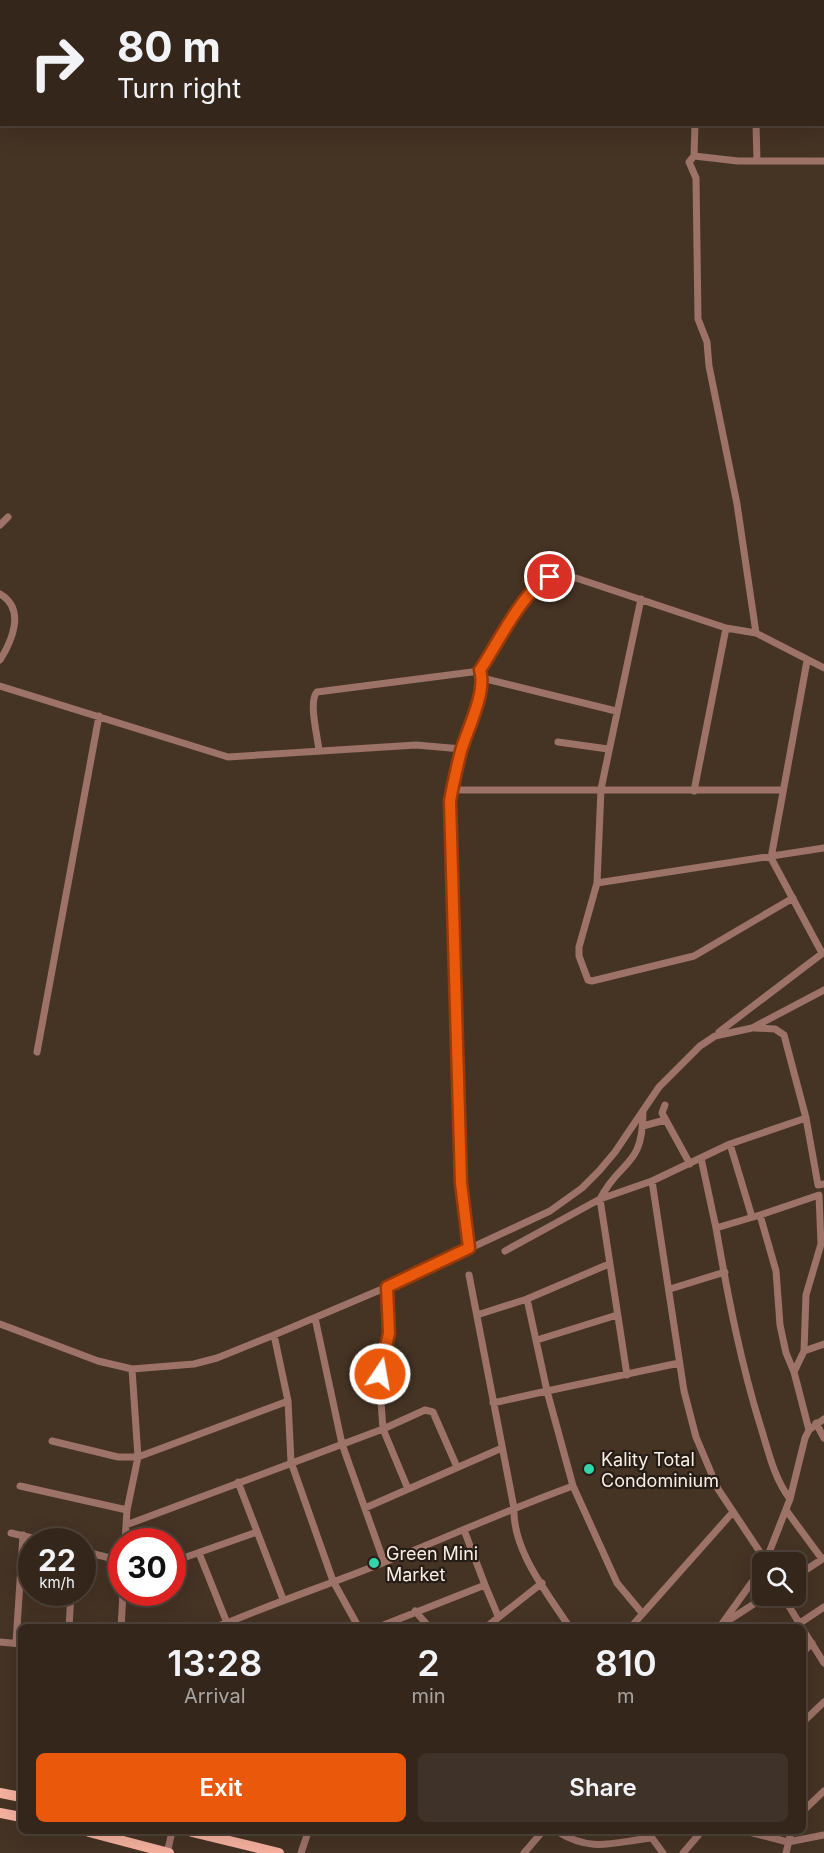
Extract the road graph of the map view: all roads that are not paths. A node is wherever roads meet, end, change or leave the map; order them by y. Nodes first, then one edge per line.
1 (695, 126) edge
2 (756, 126) edge
3 (694, 156) junction
4 (757, 161) junction
5 (824, 161) edge
6 (8, 517) dead end
7 (0, 525) edge
8 (0, 594) edge
9 (641, 599) junction
10 (726, 628) junction
11 (756, 633) junction
12 (0, 660) edge
13 (807, 661) junction
14 (824, 668) edge
15 (481, 674) junction
16 (0, 686) edge
17 (616, 711) junction
18 (99, 716) junction
19 (558, 742) dead end
20 (462, 749) junction
21 (608, 749) junction
22 (320, 752) junction
23 (602, 789) junction
24 (452, 790) junction
25 (781, 790) junction
26 (694, 791) junction
27 (824, 848) edge
28 (771, 858) junction
29 (597, 883) junction
30 (793, 898) junction
31 (823, 952) edge
32 (824, 990) edge
33 (752, 1028) junction
34 (714, 1036) junction
35 (37, 1052) dead end
36 (665, 1105) dead end
37 (643, 1109) junction
38 (806, 1118) junction
39 (665, 1120) junction
40 (643, 1126) junction
41 (730, 1144) junction
42 (701, 1158) junction
43 (690, 1164) junction
44 (652, 1181) junction
45 (821, 1185) edge
46 (819, 1195) junction
47 (600, 1199) junction
48 (756, 1216) junction
49 (716, 1228) junction
50 (823, 1245) edge
51 (469, 1248) junction
52 (505, 1251) dead end
53 (609, 1264) junction
54 (724, 1272) junction
55 (469, 1275) dead end
56 (387, 1287) junction
57 (670, 1289) junction
58 (527, 1299) junction
59 (477, 1315) junction
60 (617, 1316) junction
61 (315, 1318) junction
62 (0, 1324) edge
63 (274, 1335) junction
64 (537, 1340) junction
65 (824, 1344) edge
66 (804, 1351) junction
67 (679, 1362) junction
68 (132, 1369) junction
69 (794, 1372) junction
70 (627, 1375) junction
71 (551, 1391) junction
72 (288, 1401) junction
73 (493, 1403) junction
74 (824, 1419) edge
75 (816, 1423) junction
76 (383, 1429) junction
77 (809, 1430) junction
78 (824, 1438) edge
79 (52, 1442) dead end
80 (342, 1444) junction
81 (502, 1448) junction
82 (138, 1457) junction
83 (291, 1462) junction
84 (457, 1467) junction
85 (238, 1482) junction
86 (20, 1486) dead end
87 (573, 1486) junction
88 (408, 1489) junction
89 (790, 1499) junction
90 (365, 1508) junction
91 (514, 1508) junction
92 (127, 1510) junction
93 (786, 1510) junction
94 (732, 1514) junction
95 (126, 1525) junction
96 (126, 1528) edge
97 (464, 1530) junction
98 (256, 1532) junction
99 (11, 1533) dead end
100 (18, 1534) edge
101 (756, 1552) edge
102 (769, 1552) edge
103 (198, 1553) junction
104 (186, 1557) edge
105 (823, 1559) edge
106 (384, 1562) junction
107 (806, 1570) edge
108 (333, 1581) junction
109 (752, 1581) edge
110 (542, 1583) junction
111 (485, 1585) junction
112 (284, 1599) junction
113 (752, 1605) edge
114 (19, 1606) edge
115 (70, 1606) edge
116 (122, 1606) edge
117 (789, 1606) edge
118 (824, 1607) edge
119 (415, 1611) junction
120 (642, 1613) junction
121 (498, 1617) junction
122 (19, 1624) edge
123 (69, 1624) edge
124 (121, 1624) edge
125 (228, 1624) edge
126 (230, 1624) edge
127 (357, 1624) edge
128 (385, 1624) edge
129 (426, 1624) edge
130 (490, 1624) edge
131 (568, 1624) edge
132 (633, 1624) edge
133 (721, 1624) edge
134 (723, 1624) edge
135 (801, 1624) edge
136 (804, 1624) edge
137 (806, 1633) edge
138 (0, 1642) edge
139 (18, 1643) edge
140 (812, 1643) junction
141 (806, 1649) edge
142 (824, 1663) edge
143 (824, 1702) edge
144 (806, 1719) edge
145 (824, 1791) edge
146 (0, 1793) edge
147 (18, 1796) edge
148 (806, 1808) edge
149 (0, 1813) edge
150 (18, 1816) edge
151 (96, 1834) edge
152 (172, 1834) edge
153 (200, 1834) edge
154 (307, 1834) edge
155 (537, 1834) edge
156 (561, 1834) edge
157 (700, 1834) edge
158 (757, 1834) edge
159 (790, 1834) edge
160 (824, 1835) edge
161 (788, 1842) junction
162 (167, 1853) edge
163 (279, 1853) edge
164 (301, 1853) edge
165 (524, 1853) edge
166 (663, 1853) edge
167 (684, 1853) edge
168 (786, 1853) edge

1 - 3 street
2 - 4 street
3 - 4 street
3 - 11 street
4 - 5 street
6 - 7 street
8 - 12 street
9 - 10 street
9 - 15 street
9 - 17 street
10 - 11 street
10 - 26 street
11 - 13 street
13 - 14 street
13 - 25 street
15 - 17 street
15 - 20 street
15 - 22 street
16 - 18 street
17 - 21 street
18 - 22 street
18 - 35 street
19 - 21 street
20 - 22 street
20 - 24 street
21 - 23 street
23 - 24 street
23 - 26 street
23 - 29 street
24 - 51 street
25 - 26 street
25 - 28 street
27 - 28 street
28 - 29 street
28 - 30 street
29 - 30 street
30 - 31 street
31 - 34 street
32 - 33 street
33 - 34 street
33 - 38 street
34 - 37 street
36 - 39 street
37 - 40 street
37 - 51 street
38 - 41 street
38 - 45 street
39 - 40 street
39 - 43 street
40 - 47 street
41 - 42 street
41 - 48 street
42 - 43 street
42 - 49 street
43 - 44 street
44 - 47 street
44 - 57 street
45 - 46 street
46 - 48 street
46 - 50 street
47 - 52 street
47 - 53 street
48 - 49 street
48 - 69 street
49 - 54 street
50 - 66 street
51 - 56 street
53 - 58 street
53 - 60 street
54 - 57 street
54 - 89 street
55 - 59 street
56 - 61 street
56 - 76 street
57 - 67 street
58 - 59 street
58 - 64 street
59 - 73 street
60 - 64 street
60 - 70 street
61 - 63 street
61 - 80 street
62 - 68 street
63 - 68 street
63 - 72 street
64 - 71 street
65 - 66 street
66 - 69 street
67 - 70 street
67 - 94 street
68 - 82 street
69 - 77 street
70 - 71 street
71 - 73 street
71 - 87 street
72 - 82 street
72 - 83 street
73 - 81 street
74 - 75 street
75 - 77 street
75 - 78 street
76 - 80 street
76 - 84 street
76 - 88 street
77 - 89 street
79 - 82 street
80 - 83 street
80 - 90 street
81 - 84 street
81 - 91 street
82 - 92 street
83 - 85 street
83 - 108 street
84 - 88 street
85 - 95 street
85 - 98 street
86 - 92 street
87 - 91 street
87 - 120 street
88 - 90 street
89 - 93 street
90 - 106 street
91 - 97 street
91 - 110 street
92 - 95 street
93 - 102 street
93 - 105 street
94 - 101 street
94 - 120 street
95 - 96 street
97 - 106 street
97 - 111 street
98 - 103 street
98 - 112 street
99 - 100 street
103 - 104 street
103 - 125 street
105 - 107 street
106 - 108 street
108 - 112 street
108 - 127 street
109 - 133 street
110 - 121 street
110 - 131 street
111 - 119 street
111 - 121 street
112 - 126 street
113 - 134 street
114 - 122 street
115 - 123 street
116 - 124 street
117 - 135 street
118 - 136 street
119 - 128 street
119 - 129 street
120 - 132 street
121 - 130 street
137 - 140 street
138 - 139 street
140 - 141 street
140 - 142 street
143 - 144 street
145 - 148 street
146 - 147 main road
149 - 150 main road
151 - 162 main road
152 - 162 street
153 - 163 main road
154 - 164 street
155 - 165 street
156 - 166 street
157 - 167 street
158 - 161 street
159 - 161 street
160 - 161 street
161 - 168 street

